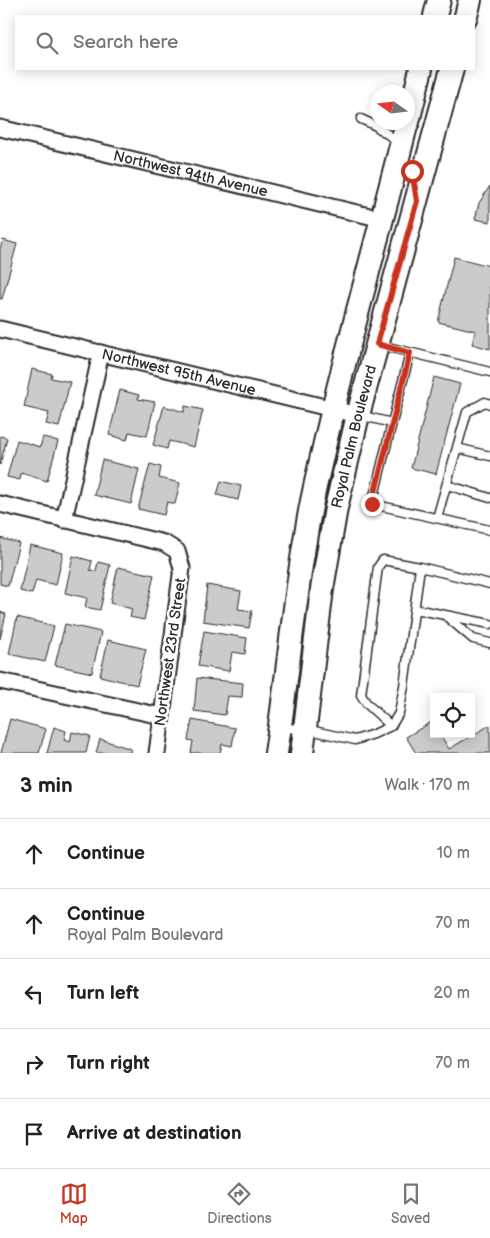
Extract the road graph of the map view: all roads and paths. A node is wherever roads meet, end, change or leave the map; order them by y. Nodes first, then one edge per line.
1 (439, 0) edge
2 (470, 0) edge
3 (435, 15) edge
4 (466, 15) edge
5 (421, 70) edge
6 (452, 70) edge
7 (415, 93) edge
8 (361, 119) dead end
9 (370, 123) edge
10 (0, 128) edge
11 (406, 130) edge
12 (406, 130) edge
13 (417, 201) junction
14 (382, 219) junction
15 (0, 329) edge
16 (377, 344) junction
17 (101, 353) junction
18 (410, 353) junction
19 (490, 372) edge
20 (490, 404) edge
21 (334, 409) junction
22 (358, 415) junction
23 (392, 424) junction
24 (457, 448) junction
25 (490, 456) edge
26 (447, 486) junction
27 (490, 498) edge
28 (0, 504) edge
29 (437, 518) junction
30 (64, 520) junction
31 (490, 530) edge
32 (420, 567) junction
33 (490, 584) edge
34 (415, 609) junction
35 (444, 615) junction
36 (490, 624) edge
37 (490, 643) edge
38 (0, 681) edge
39 (161, 716) junction
40 (391, 726) junction
41 (280, 728) junction
42 (305, 729) junction
43 (157, 753) edge
44 (276, 753) edge
45 (302, 753) edge

1 - 3 main road
2 - 4 main road
5 - 7 main road, Royal Palm Boulevard
6 - 13 main road, Royal Palm Boulevard
8 - 9 lane
10 - 14 street, Northwest 94th Avenue
11 - 13 main road
12 - 14 main road, Royal Palm Boulevard
13 - 16 main road, Royal Palm Boulevard
14 - 21 main road, Royal Palm Boulevard
15 - 17 street, Northwest 95th Avenue
16 - 18 lane
16 - 22 main road, Royal Palm Boulevard
17 - 21 street, Northwest 95th Avenue
17 - 30 street
18 - 19 lane
18 - 23 lane
20 - 24 lane
21 - 22 street, Northwest 95th Avenue
21 - 41 main road, Royal Palm Boulevard
22 - 23 lane
22 - 42 main road, Royal Palm Boulevard
23 - 29 lane
24 - 25 lane
24 - 26 lane
26 - 27 lane
26 - 29 lane
28 - 30 street
29 - 31 lane
30 - 39 street, Northwest 23rd Street
32 - 33 lane
32 - 34 lane
32 - 40 lane
34 - 35 lane
34 - 40 lane
35 - 36 lane
35 - 37 lane
38 - 39 street
39 - 43 street, Northwest 23rd Street
40 - 42 lane
41 - 42 lane
41 - 44 main road, Royal Palm Boulevard
42 - 45 main road, Royal Palm Boulevard

